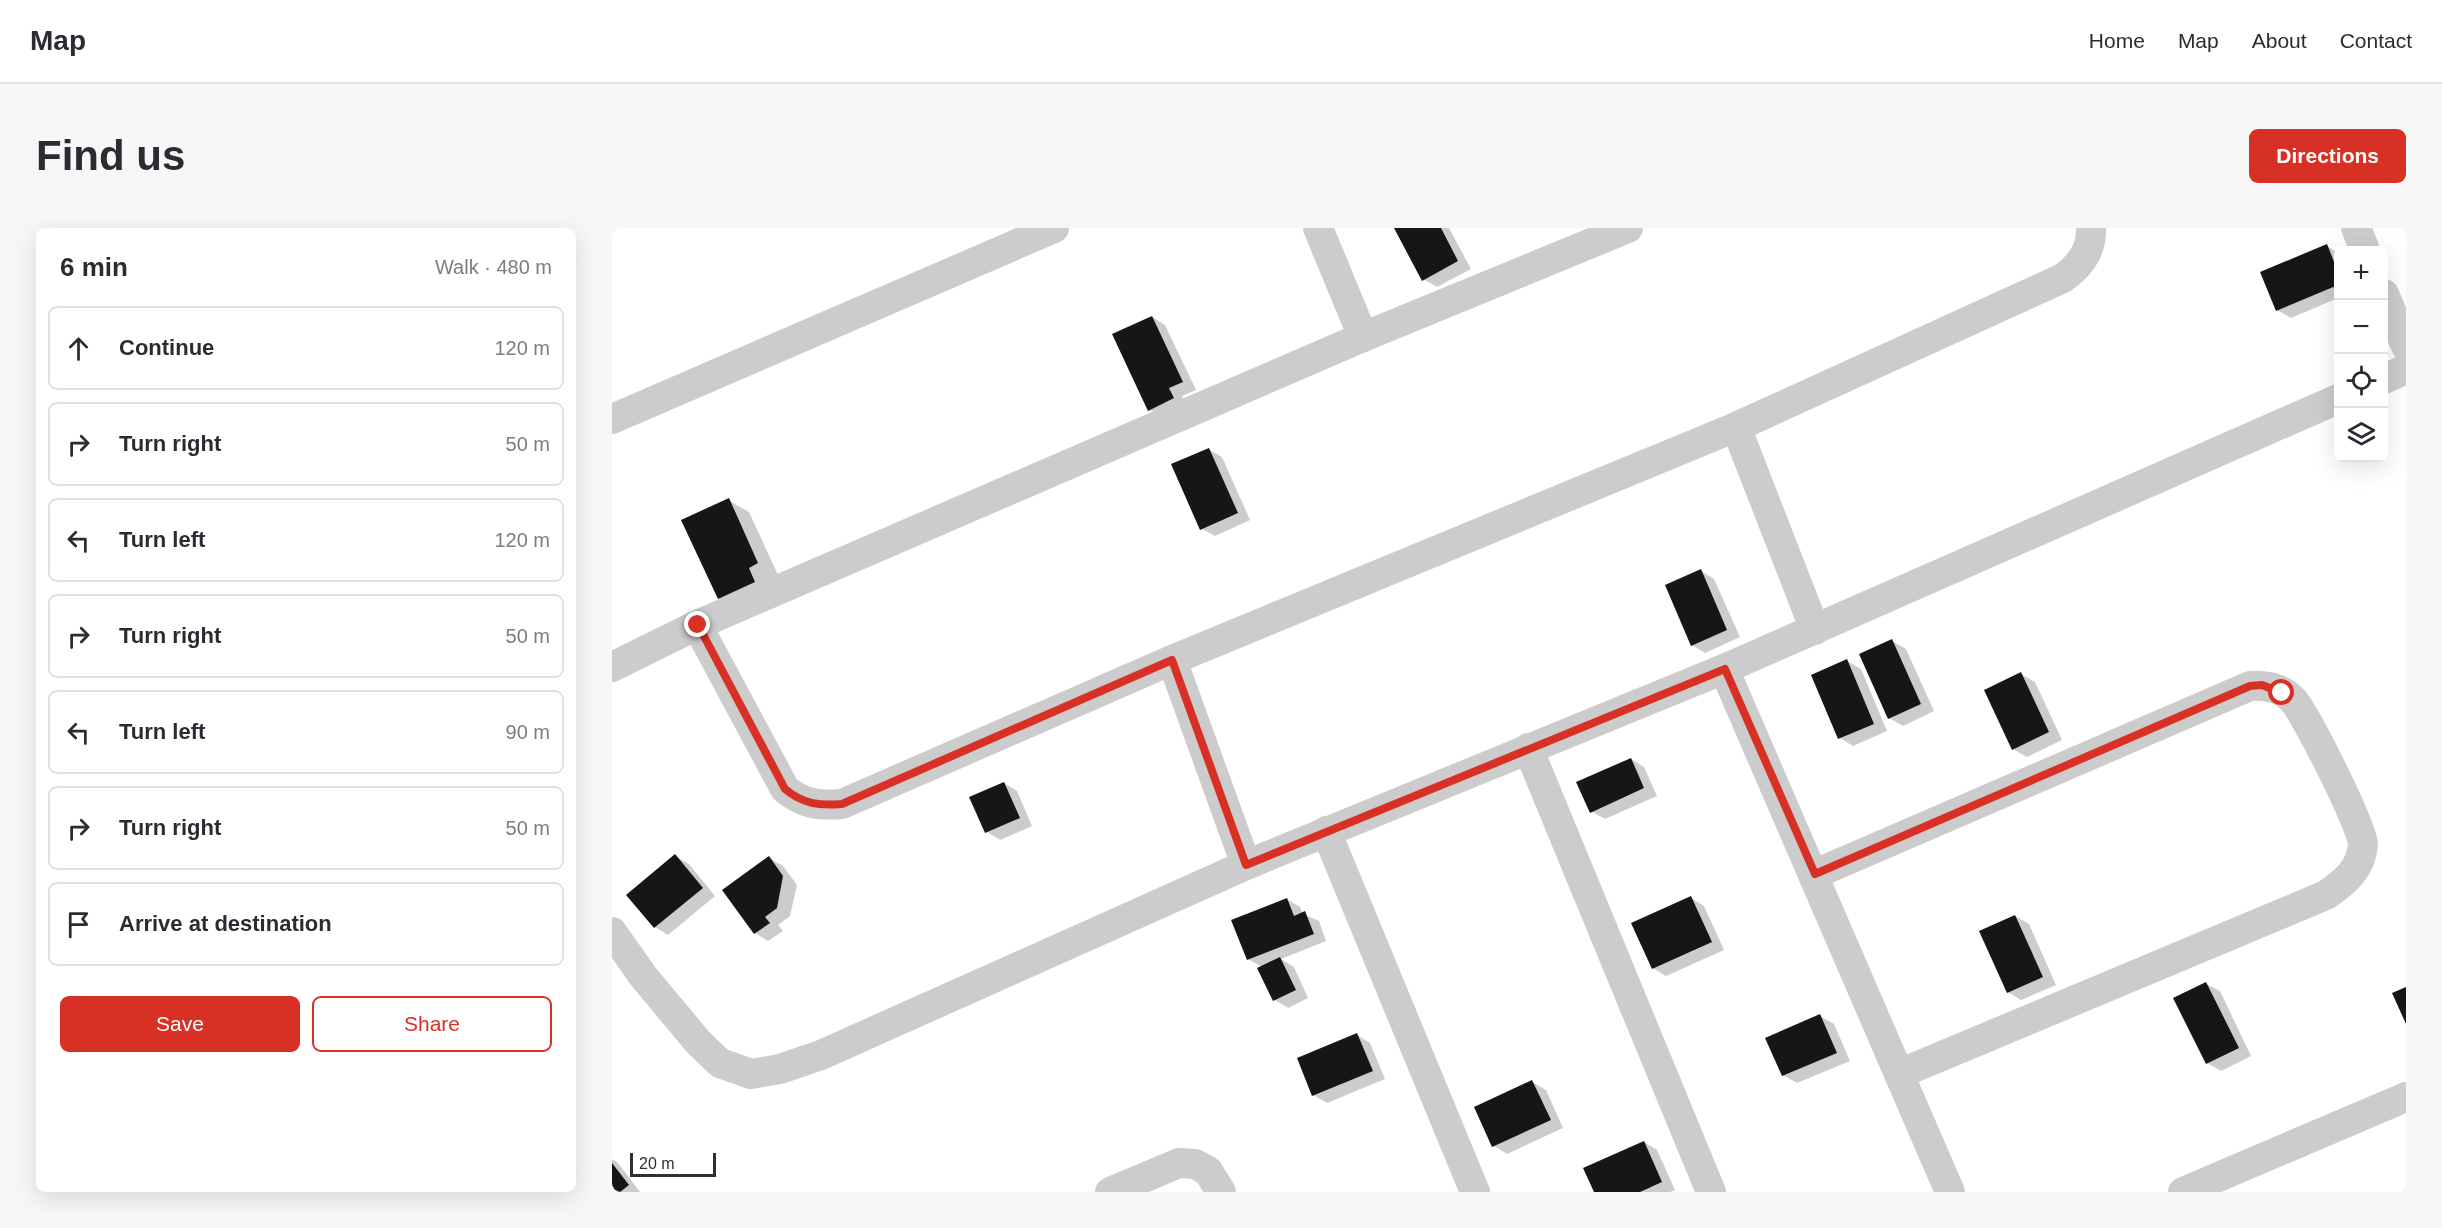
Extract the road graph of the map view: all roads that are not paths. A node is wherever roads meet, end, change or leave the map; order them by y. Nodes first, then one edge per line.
1 (1054, 228) edge
2 (1318, 228) edge
3 (1629, 228) edge
4 (2091, 228) edge
5 (2356, 228) edge
6 (2363, 246) edge
7 (2387, 300) edge
8 (1363, 338) junction
9 (2406, 346) edge
10 (2406, 369) edge
11 (2388, 377) edge
12 (2334, 401) edge
13 (612, 419) edge
14 (1736, 427) junction
15 (698, 625) junction
16 (1815, 630) junction
17 (1172, 660) junction
18 (612, 667) edge
19 (1725, 669) junction
20 (1528, 748) junction
21 (1326, 831) junction
22 (1246, 865) junction
23 (1815, 874) junction
24 (612, 932) edge
25 (1899, 1074) junction
26 (2406, 1097) edge
27 (1110, 1192) edge
28 (1221, 1192) edge
29 (1475, 1192) edge
30 (1711, 1192) edge
31 (1950, 1192) edge
32 (2183, 1192) edge

1 - 13 street
2 - 8 street
3 - 8 street
4 - 14 street
5 - 6 street
7 - 9 street
8 - 15 street
10 - 11 street
12 - 16 street
14 - 16 street
14 - 17 street
15 - 17 street
15 - 18 street
16 - 19 street
17 - 22 street
19 - 20 street
19 - 23 street
20 - 21 street
20 - 30 street
21 - 22 street
21 - 29 street
22 - 24 street
23 - 25 street
23 - 25 street
25 - 31 street
26 - 32 street
27 - 28 street

